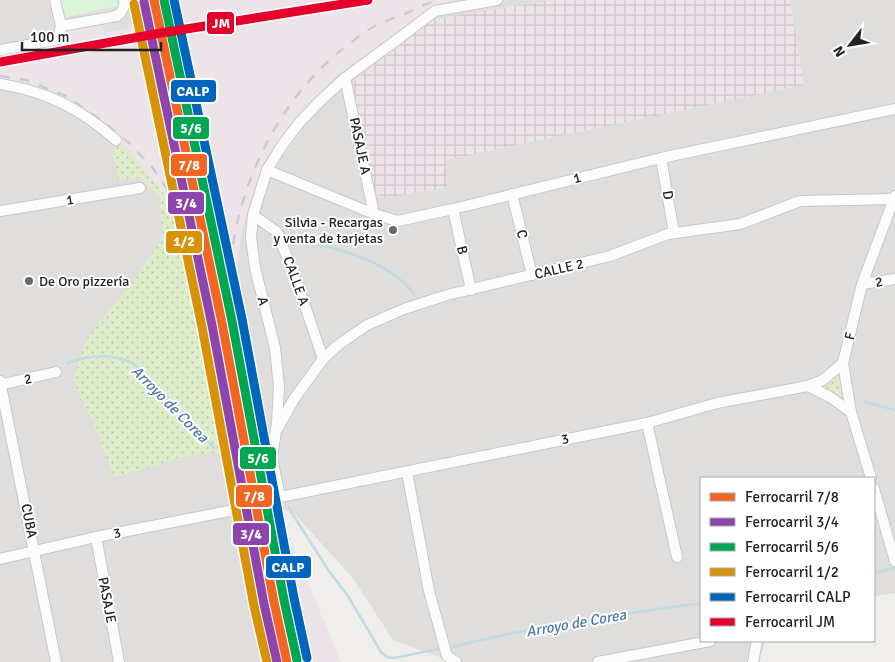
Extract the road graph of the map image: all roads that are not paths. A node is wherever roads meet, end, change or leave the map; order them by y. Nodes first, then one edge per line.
1 (55, 0) edge
2 (124, 0) edge
3 (497, 0) edge
4 (60, 26) junction
5 (0, 50) edge
6 (345, 78) junction
7 (0, 84) edge
8 (895, 109) edge
9 (116, 140) dead end
10 (661, 158) junction
11 (267, 170) junction
12 (140, 188) dead end
13 (512, 194) junction
14 (894, 198) edge
15 (453, 209) junction
16 (0, 212) edge
17 (374, 214) junction
18 (253, 215) junction
19 (674, 233) junction
20 (532, 275) junction
21 (895, 279) edge
22 (862, 284) junction
23 (471, 290) junction
24 (323, 359) junction
25 (843, 363) junction
26 (56, 372) dead end
27 (0, 384) edge
28 (808, 386) junction
29 (851, 412) junction
30 (647, 422) junction
31 (275, 433) junction
32 (407, 472) junction
33 (871, 477) edge
34 (875, 492) edge
35 (280, 498) joint
36 (96, 538) junction
37 (34, 551) junction
38 (677, 557) dead end
39 (0, 558) edge
40 (894, 558) edge
41 (705, 642) edge
42 (757, 642) edge
43 (56, 662) edge
44 (119, 662) edge
45 (273, 662) edge
46 (456, 662) edge
47 (598, 662) edge
48 (753, 662) edge

1 - 4 street
2 - 4 street
3 - 6 street, A
4 - 5 street
6 - 11 street, A
6 - 17 street, PASAJE A
7 - 9 street
8 - 10 street, 1
10 - 13 street, 1
10 - 19 street, D
11 - 17 street, 1
11 - 18 street, A
12 - 16 street, 1
13 - 15 street, 1
13 - 20 street, C
14 - 19 street, CALLE 2
14 - 22 street, F
15 - 17 street, 1
15 - 23 street, B
18 - 24 street, CALLE A
18 - 31 street, A
19 - 20 street, CALLE 2
20 - 23 street, CALLE 2
21 - 22 street, 2
22 - 25 street, F
23 - 24 street, CALLE 2
24 - 31 street, CALLE 2
25 - 28 street, 3
25 - 29 street, F
26 - 27 street, 2
27 - 37 street, CUBA
28 - 29 street
28 - 30 street, 3
29 - 33 street, F
30 - 32 street, 3
30 - 38 street
31 - 35 street, A
32 - 35 street, 3
32 - 46 street
34 - 40 street
36 - 37 street, 3
36 - 44 street, PASAJE
36 - 45 street, 3
37 - 39 street, 3
37 - 43 street, CUBA
41 - 47 street
42 - 48 street

